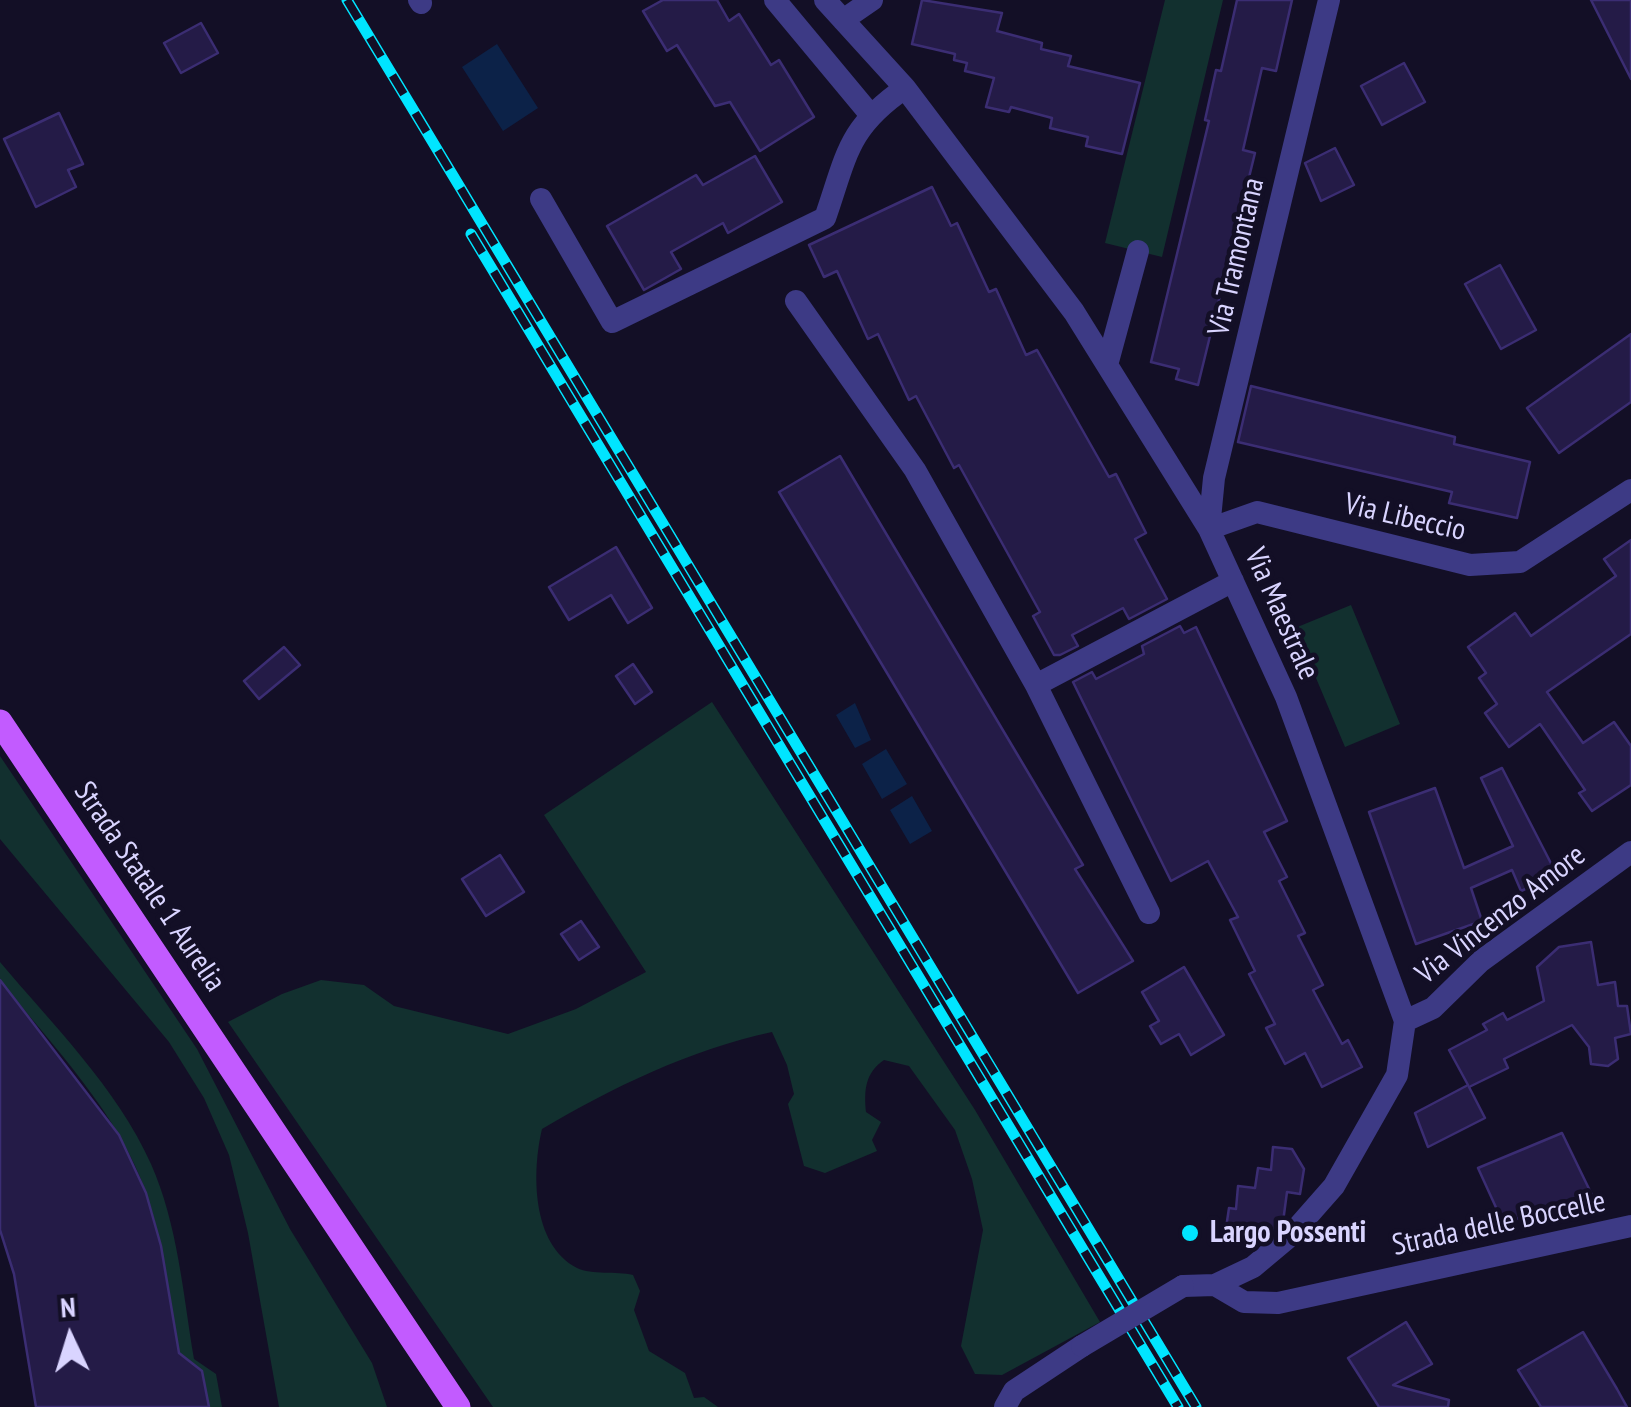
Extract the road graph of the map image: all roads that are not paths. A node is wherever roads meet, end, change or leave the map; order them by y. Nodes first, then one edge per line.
1 (775, 0) edge
2 (825, 0) edge
3 (872, 0) edge
4 (1328, 0) edge
5 (843, 20) junction
6 (905, 88) junction
7 (869, 113) junction
8 (541, 198) dead end
9 (1138, 251) dead end
10 (796, 301) dead end
11 (1107, 366) junction
12 (1631, 490) edge
13 (1210, 530) junction
14 (1233, 581) junction
15 (1036, 684) junction
16 (0, 722) edge
17 (1631, 852) edge
18 (1149, 912) dead end
19 (1405, 1020) junction
20 (1631, 1226) edge
21 (1215, 1285) junction
22 (458, 1407) edge
23 (1005, 1407) edge

1 - 7 street
2 - 5 street, Via Maestrale
3 - 5 street
4 - 13 street, Via Tramontana
5 - 6 street, Via Maestrale
6 - 7 street
6 - 11 street, Via Maestrale
7 - 8 street
9 - 11 street
10 - 15 street
11 - 13 street, Via Maestrale
12 - 13 street, Via Libeccio
13 - 14 street, Via Maestrale
14 - 15 street
14 - 19 street, Via Maestrale
15 - 18 street
16 - 22 main road, Strada Statale 1 Aurelia
17 - 19 street, Via Vincenzo Amore
19 - 21 street, Via Maestrale
20 - 21 street, Strada delle Boccelle
21 - 23 street, Strada delle Boccelle, bridge

